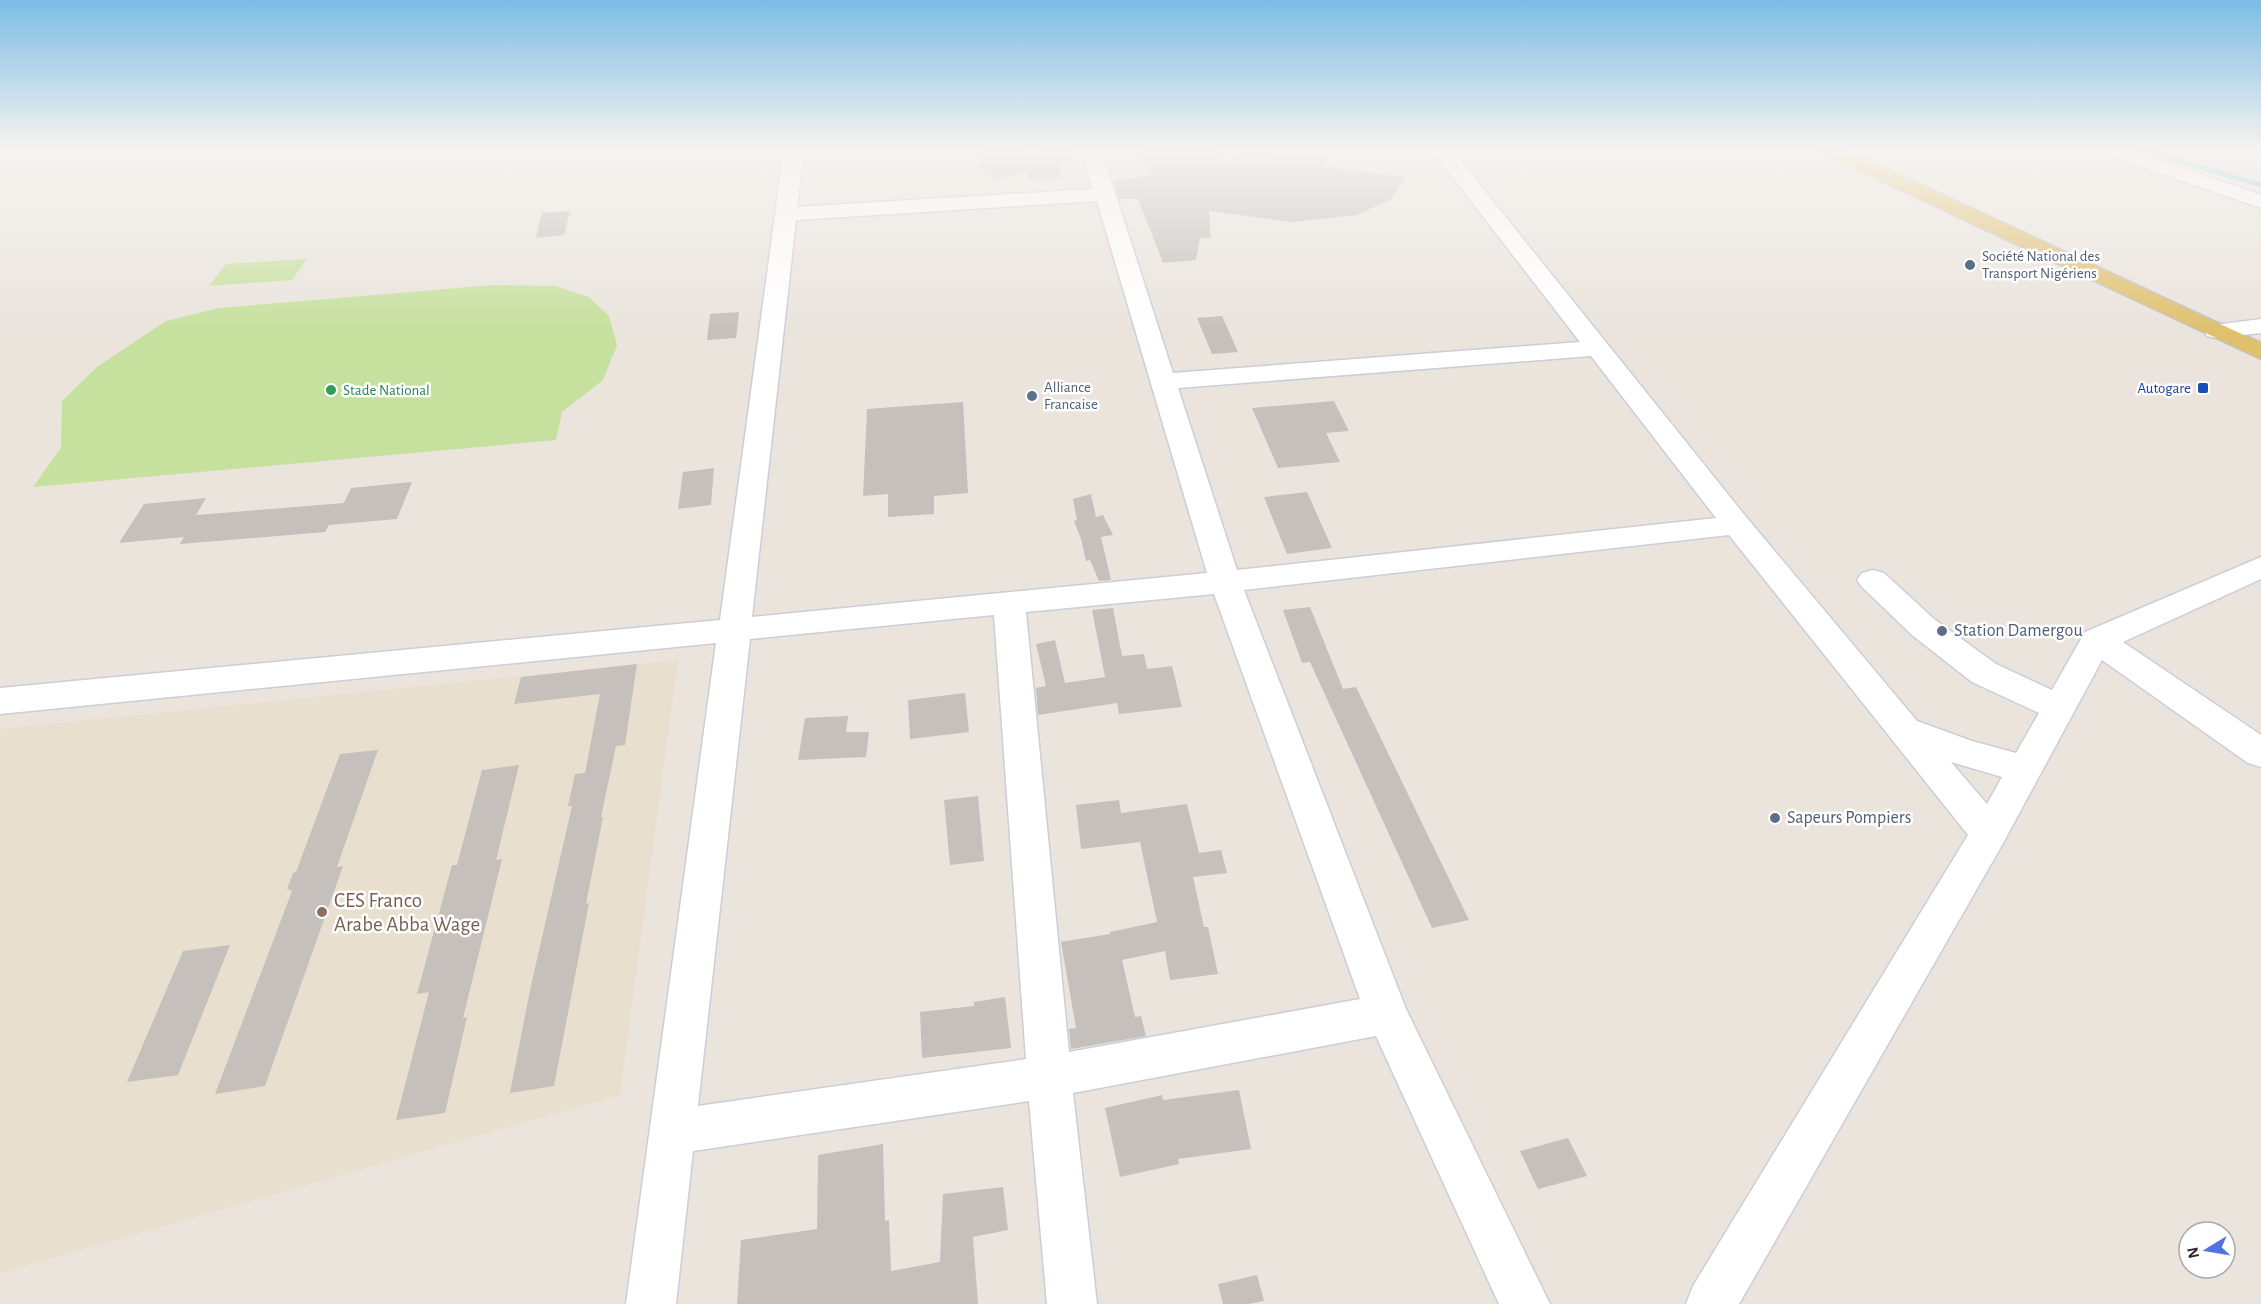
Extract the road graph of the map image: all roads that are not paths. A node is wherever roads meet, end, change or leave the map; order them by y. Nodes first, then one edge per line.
1 (786, 210) edge
2 (852, 210) edge
3 (1111, 210) edge
4 (1489, 210) edge
5 (1958, 210) edge
6 (785, 214) junction
7 (2261, 326) edge
8 (2216, 331) junction
9 (1598, 348) junction
10 (2261, 352) edge
11 (1164, 381) junction
12 (1737, 525) junction
13 (2261, 567) edge
14 (1873, 580) dead end
15 (1225, 582) junction
16 (1009, 603) junction
17 (734, 630) junction
18 (2097, 640) junction
19 (0, 701) edge
20 (2059, 708) junction
21 (1904, 730) junction
22 (2261, 753) edge
23 (2025, 769) junction
24 (1989, 834) junction
25 (1387, 1014) junction
26 (1049, 1077) junction
27 (672, 1132) junction
28 (651, 1304) edge
29 (1072, 1304) edge
30 (1525, 1304) edge
31 (1711, 1304) edge

1 - 6 street
2 - 6 street
3 - 11 street
4 - 9 street
5 - 8 main road
6 - 17 street
7 - 8 street
8 - 10 main road
9 - 11 street
9 - 12 street
11 - 15 street
12 - 15 street
12 - 21 street
13 - 18 street
14 - 20 street
15 - 16 street
15 - 25 street
16 - 17 street
16 - 26 street
17 - 19 street
17 - 27 street
18 - 20 street
18 - 22 street
20 - 23 street
21 - 23 street
21 - 24 street
23 - 24 street
24 - 31 street
25 - 26 street
25 - 30 street
26 - 27 street
26 - 29 street
27 - 28 street

